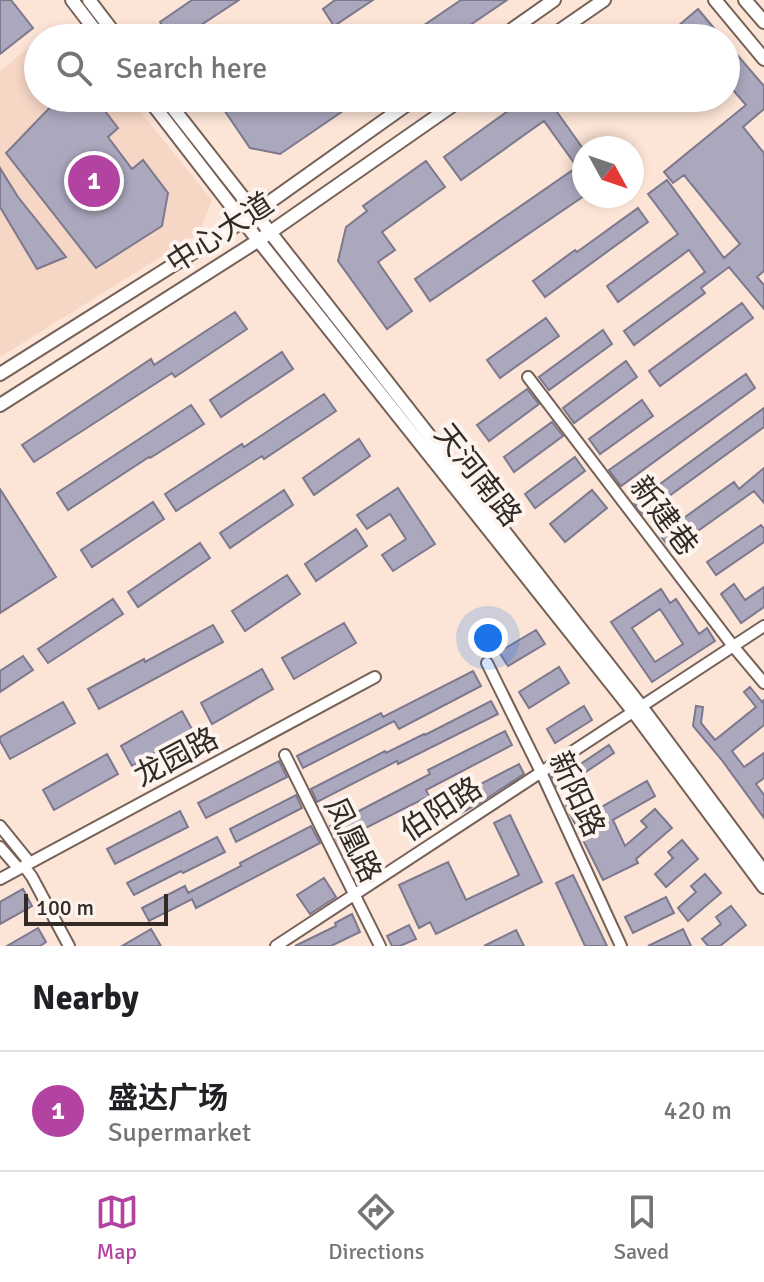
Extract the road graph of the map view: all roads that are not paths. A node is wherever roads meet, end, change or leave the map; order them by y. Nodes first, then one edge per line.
1 (72, 0) edge
2 (89, 0) edge
3 (554, 0) edge
4 (604, 0) edge
5 (715, 0) edge
6 (745, 0) edge
7 (764, 22) edge
8 (90, 24) edge
9 (107, 24) edge
10 (520, 24) edge
11 (569, 24) edge
12 (735, 24) edge
13 (740, 30) edge
14 (764, 59) edge
15 (159, 112) edge
16 (176, 112) edge
17 (396, 112) edge
18 (443, 112) edge
19 (254, 212) junction
20 (243, 221) junction
21 (264, 237) junction
22 (0, 374) edge
23 (528, 377) dead end
24 (0, 405) edge
25 (764, 626) edge
26 (733, 646) junction
27 (487, 663) dead end
28 (375, 677) dead end
29 (764, 683) edge
30 (636, 708) junction
31 (285, 755) dead end
32 (541, 772) junction
33 (0, 826) edge
34 (0, 847) edge
35 (24, 866) junction
36 (764, 872) edge
37 (0, 879) edge
38 (764, 887) edge
39 (353, 895) junction
40 (69, 946) edge
41 (276, 946) edge
42 (380, 946) edge
43 (621, 946) edge

1 - 8 main road
2 - 9 main road
3 - 10 main road
4 - 11 main road
5 - 12 main road
6 - 7 main road
13 - 14 main road
15 - 20 main road, 天河南路
16 - 19 main road, 天河南路
17 - 19 main road, 中心大道
18 - 21 main road, 中心大道
19 - 20 main road, 中心大道
19 - 21 main road, 天河南路
20 - 21 main road, 天河南路
20 - 22 main road, 中心大道
21 - 24 main road, 中心大道
21 - 30 main road, 天河南路
23 - 26 street, 新建巷
25 - 26 street, 伯阳路
26 - 29 street, 新建巷
26 - 30 street, 伯阳路
27 - 32 street, 新阳路
28 - 35 street, 龙园路
30 - 32 street, 伯阳路
30 - 36 main road, 天河南路
30 - 38 main road, 天河南路
31 - 39 street, 凤凰路
32 - 39 street, 伯阳路
32 - 43 street, 新阳路
33 - 35 street
34 - 35 street
35 - 37 street, 龙园路
35 - 40 street
39 - 41 street, 伯阳路
39 - 42 street, 凤凰路

